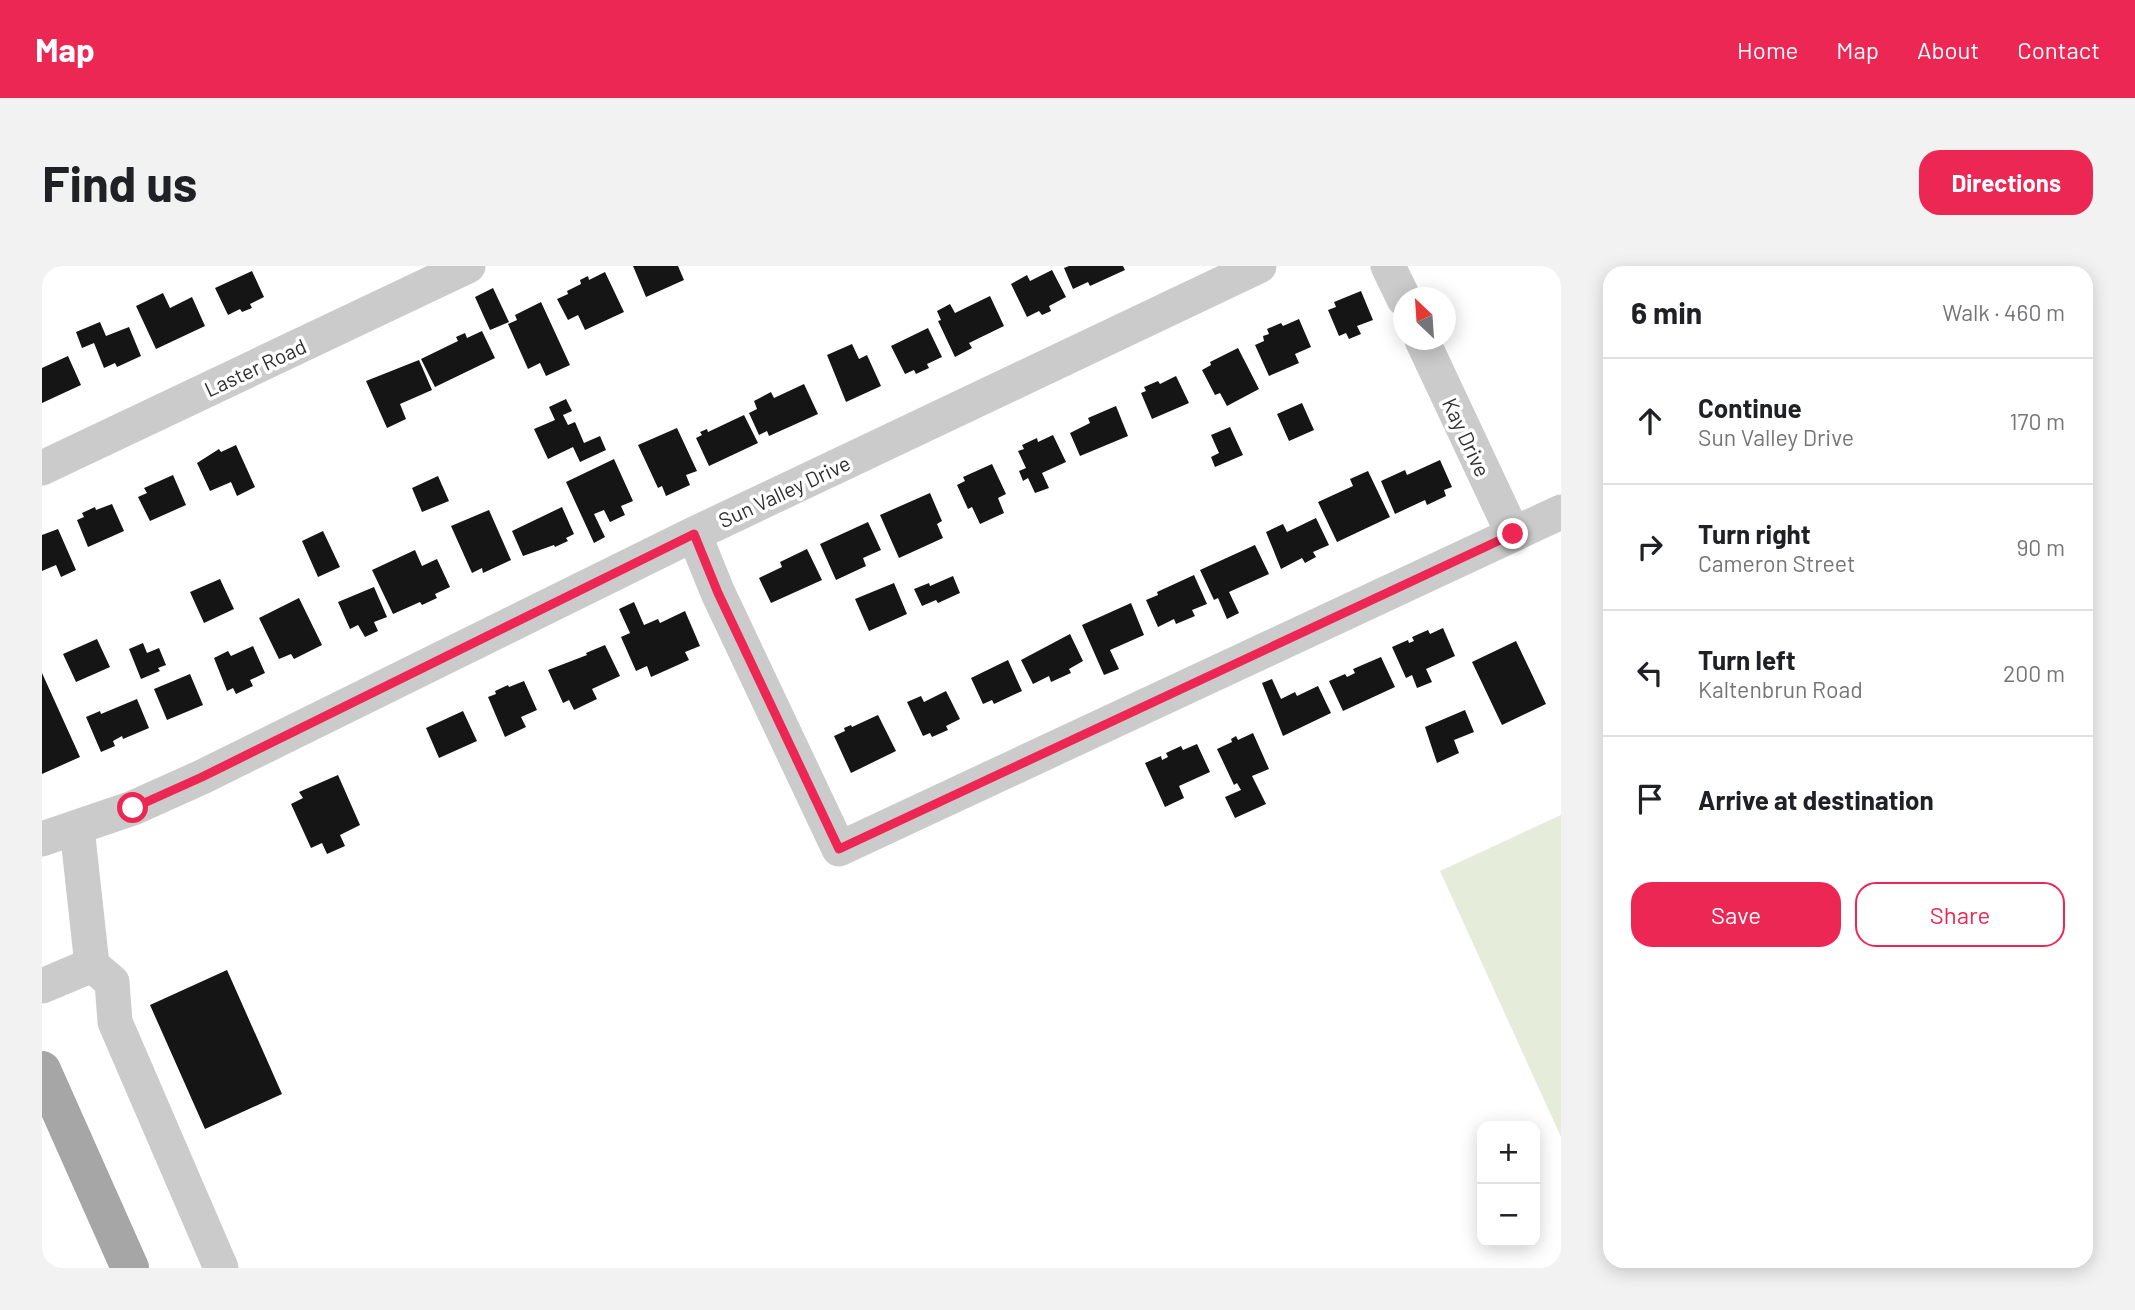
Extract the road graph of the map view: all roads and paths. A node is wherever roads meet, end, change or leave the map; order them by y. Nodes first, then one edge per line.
1 (468, 266) edge
2 (1259, 266) edge
3 (1388, 266) edge
4 (1398, 287) edge
5 (1427, 350) edge
6 (42, 468) edge
7 (1561, 512) edge
8 (694, 534) junction
9 (1513, 534) junction
10 (77, 828) junction
11 (42, 839) edge
12 (92, 965) junction
13 (42, 986) edge
14 (42, 1070) edge
15 (130, 1268) edge
16 (221, 1268) edge

1 - 6 street, Laster Road
2 - 8 street, Sun Valley Drive
3 - 4 street
5 - 9 street, Kay Drive
7 - 9 street
8 - 9 street
8 - 10 street, Sun Valley Drive
10 - 11 street, Sun Valley Drive
10 - 12 street
12 - 13 street
12 - 16 street
14 - 15 main road

